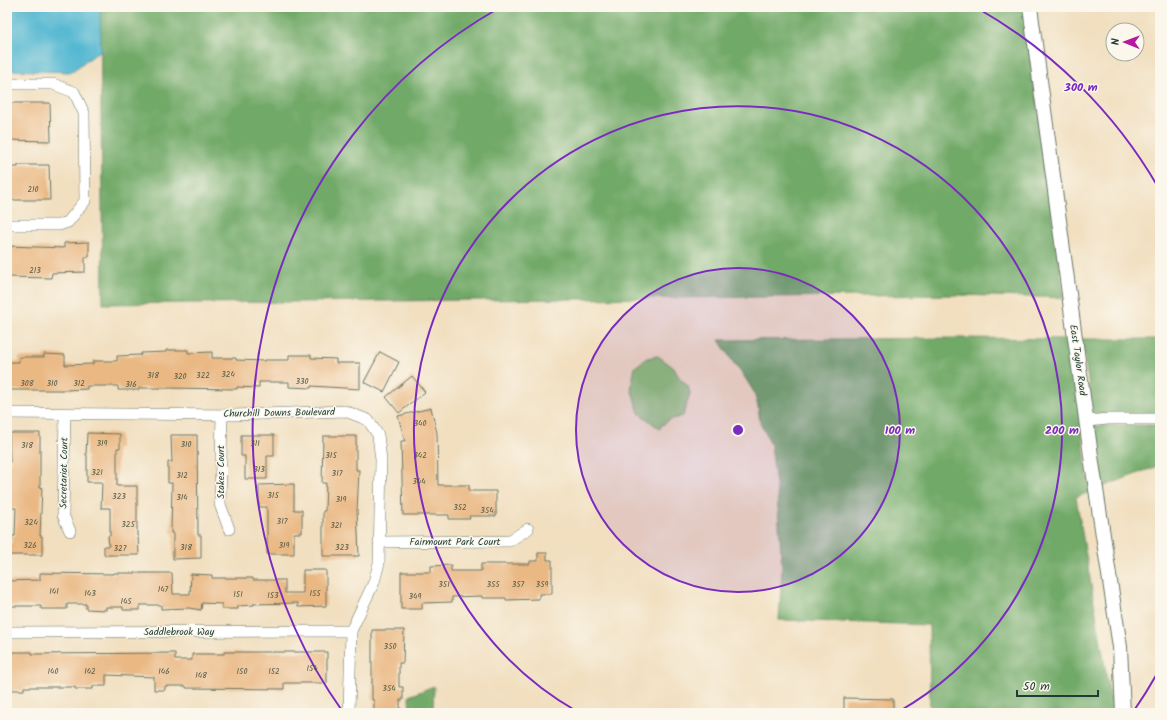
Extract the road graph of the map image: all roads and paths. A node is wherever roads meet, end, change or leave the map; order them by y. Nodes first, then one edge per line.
1 (1030, 7) edge
2 (7, 84) edge
3 (7, 225) edge
4 (7, 413) edge
5 (65, 414) junction
6 (222, 415) junction
7 (1160, 419) edge
8 (1087, 421) junction
9 (229, 529) dead end
10 (528, 529) dead end
11 (70, 531) dead end
12 (379, 542) junction
13 (7, 632) edge
14 (351, 632) junction
15 (349, 713) edge
16 (1123, 713) edge

1 - 8 main road, East Taylor Road
2 - 3 street
4 - 5 street, Churchill Downs Boulevard
5 - 6 street, Churchill Downs Boulevard
5 - 11 street, Secretariat Court
6 - 9 street, Stakes Court
6 - 12 street, Churchill Downs Boulevard
7 - 8 street
8 - 16 main road, East Taylor Road
10 - 12 street, Fairmount Park Court
12 - 14 street, Churchill Downs Boulevard
13 - 14 street, Saddlebrook Way
14 - 15 street, Churchill Downs Boulevard

